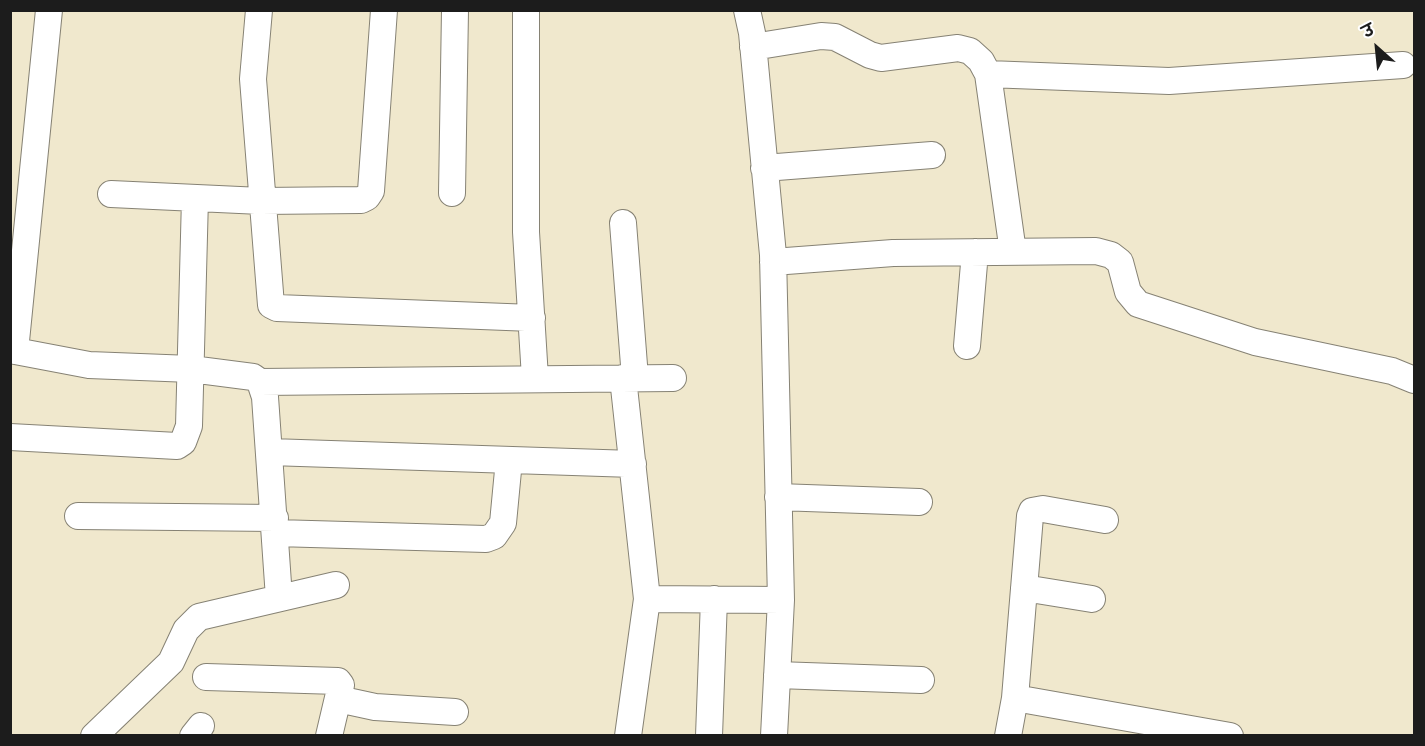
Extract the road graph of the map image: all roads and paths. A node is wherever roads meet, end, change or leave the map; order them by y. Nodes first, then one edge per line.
1 (49, 10) edge
2 (259, 10) edge
3 (384, 10) edge
4 (455, 10) edge
5 (526, 10) edge
6 (747, 10) edge
7 (753, 47) junction
8 (1403, 65) dead end
9 (988, 74) junction
10 (932, 155) dead end
11 (764, 168) junction
12 (452, 193) dead end
13 (111, 194) dead end
14 (195, 198) junction
15 (261, 201) junction
16 (623, 223) dead end
17 (975, 252) junction
18 (1013, 252) junction
19 (773, 262) junction
20 (532, 318) junction
21 (967, 346) dead end
22 (13, 351) edge
23 (191, 369) junction
24 (535, 378) junction
25 (629, 378) junction
26 (673, 378) dead end
27 (1414, 380) edge
28 (260, 382) junction
29 (10, 437) edge
30 (270, 452) junction
31 (509, 460) junction
32 (633, 464) junction
33 (778, 497) junction
34 (919, 502) dead end
35 (78, 516) dead end
36 (1105, 520) dead end
37 (275, 526) junction
38 (336, 585) dead end
39 (1024, 588) junction
40 (279, 598) junction
41 (647, 599) junction
42 (1092, 599) dead end
43 (714, 600) junction
44 (781, 600) junction
45 (777, 675) junction
46 (206, 677) dead end
47 (921, 680) dead end
48 (1015, 698) junction
49 (338, 699) junction
50 (455, 712) dead end
51 (94, 735) edge
52 (329, 735) edge
53 (628, 735) edge
54 (709, 735) edge
55 (774, 735) edge
56 (1008, 735) edge
57 (1230, 735) edge

1 - 22 street
2 - 15 street
3 - 15 street
4 - 12 street
5 - 20 street
6 - 7 street
7 - 9 street
7 - 11 street
8 - 9 street
9 - 18 street
10 - 11 street
11 - 19 street
13 - 14 street
14 - 15 street
14 - 23 street
15 - 20 street
16 - 25 street
17 - 18 street
17 - 19 street
17 - 21 street
18 - 27 street
19 - 33 street
20 - 24 street
22 - 23 street
23 - 28 street
23 - 29 street
24 - 25 street
24 - 28 street
25 - 26 street
25 - 32 street
28 - 30 street
30 - 31 street
30 - 37 street
31 - 32 street
31 - 37 street
32 - 41 street
33 - 34 street
33 - 44 street
35 - 37 street
36 - 39 street
37 - 40 street
38 - 40 street
39 - 42 street
39 - 48 street
40 - 51 street
41 - 43 street
41 - 53 street
43 - 44 street
43 - 54 street
44 - 45 street
45 - 47 street
45 - 55 street
46 - 49 street
48 - 56 street
48 - 57 street
49 - 50 street
49 - 52 street

